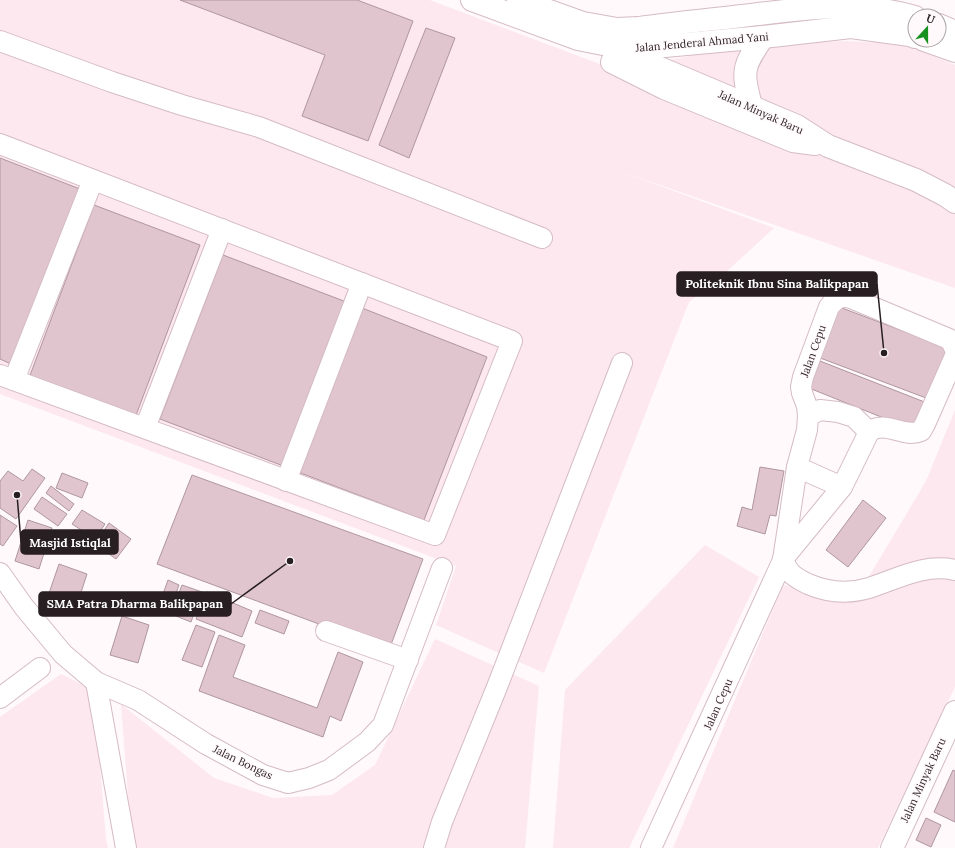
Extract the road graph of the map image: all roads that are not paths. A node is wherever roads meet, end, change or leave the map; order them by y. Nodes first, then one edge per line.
1 (472, 0) edge
2 (518, 0) edge
3 (855, 3) edge
4 (907, 15) edge
5 (585, 32) junction
6 (907, 35) edge
7 (763, 37) junction
8 (0, 41) edge
9 (613, 46) junction
10 (751, 106) junction
11 (0, 144) edge
12 (828, 146) junction
13 (93, 180) junction
14 (955, 202) edge
15 (222, 229) junction
16 (542, 238) dead end
17 (362, 283) junction
18 (955, 349) edge
19 (955, 356) edge
20 (622, 363) dead end
21 (7, 377) edge
22 (808, 416) junction
23 (145, 428) junction
24 (869, 432) junction
25 (798, 467) junction
26 (286, 481) junction
27 (842, 487) junction
28 (782, 560) junction
29 (442, 568) dead end
30 (955, 570) edge
31 (0, 573) edge
32 (326, 631) dead end
33 (408, 660) junction
34 (40, 668) dead end
35 (96, 682) junction
36 (0, 698) edge
37 (955, 712) edge
38 (126, 848) edge
39 (434, 848) edge
40 (651, 848) edge
41 (892, 848) edge

1 - 5 main road, Jalan Jenderal Ahmad Yani
2 - 5 main road, Jalan Jenderal Ahmad Yani
3 - 4 main road, Jalan Jenderal Ahmad Yani
3 - 5 main road, Jalan Jenderal Ahmad Yani
5 - 9 main road, Jalan Minyak Baru
5 - 12 main road
6 - 7 main road, Jalan Jenderal Ahmad Yani
7 - 9 main road, Jalan Jenderal Ahmad Yani
7 - 10 main road
8 - 16 street
9 - 10 main road, Jalan Minyak Baru
10 - 12 main road, Jalan Minyak Baru
11 - 13 street
12 - 14 main road, Jalan Minyak Baru
13 - 15 street
13 - 21 street
15 - 17 street
15 - 23 street
17 - 26 street
17 - 26 street
18 - 22 street, Jalan Cepu
19 - 24 street
20 - 39 street
21 - 23 street
22 - 24 street
22 - 25 street, Jalan Cepu
23 - 26 street
24 - 27 street, Jalan Cepu
25 - 27 street
25 - 28 street, Jalan Cepu
27 - 28 street, Jalan Cepu
28 - 30 street
28 - 40 street, Jalan Cepu
29 - 33 street, Jalan Bongas
31 - 35 street, Jalan Bongas
32 - 33 street
33 - 35 street, Jalan Bongas
34 - 36 street
35 - 38 street
37 - 41 main road, Jalan Minyak Baru

